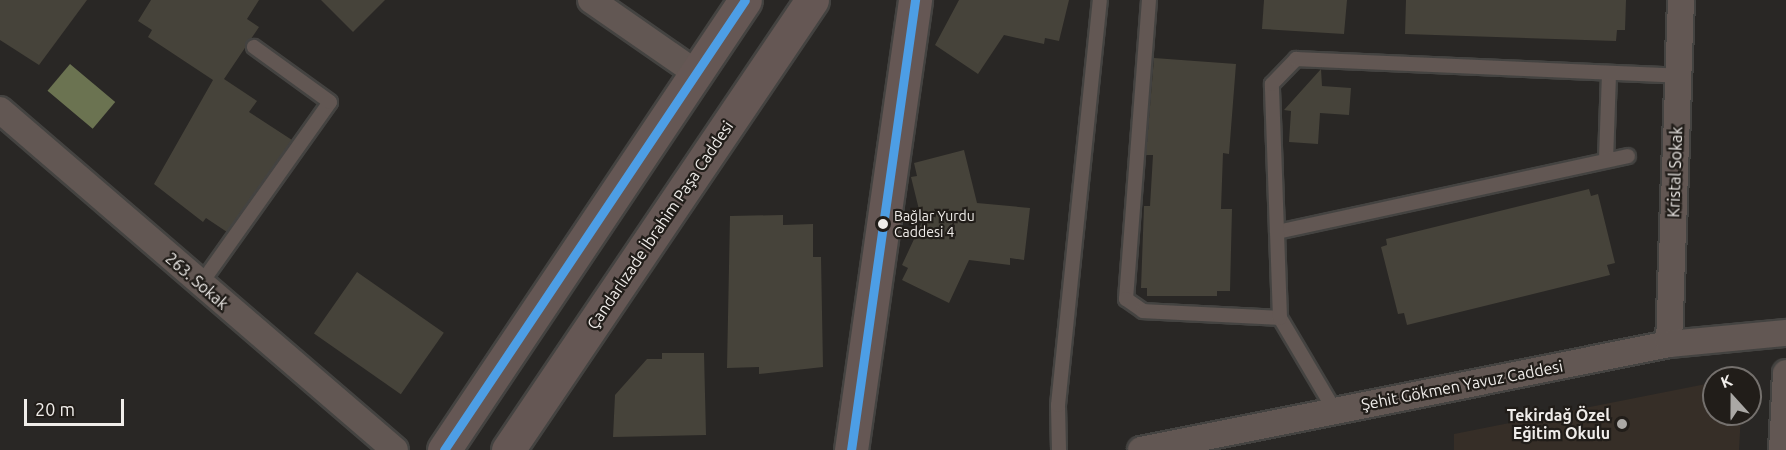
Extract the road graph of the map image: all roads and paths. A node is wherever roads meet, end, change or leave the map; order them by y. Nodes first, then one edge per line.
1 (591, 0) edge
2 (745, 0) edge
3 (812, 0) edge
4 (915, 0) edge
5 (1100, 0) edge
6 (1149, 0) edge
7 (1681, 0) edge
8 (254, 47) dead end
9 (696, 73) junction
10 (1609, 73) junction
11 (1679, 76) junction
12 (0, 110) edge
13 (1628, 156) dead end
14 (1606, 160) junction
15 (1277, 232) junction
16 (200, 285) junction
17 (1280, 318) junction
18 (1786, 333) edge
19 (1669, 344) junction
20 (1786, 373) edge
21 (1335, 411) junction
22 (1183, 447) edge
23 (395, 450) edge
24 (444, 450) edge
25 (508, 450) edge
26 (851, 450) edge
27 (1059, 450) edge
28 (1141, 450) edge
29 (1782, 450) edge

1 - 9 street
2 - 9 main road
3 - 25 main road, Çandarlızade İbrahim Paşa Caddesi
4 - 26 main road
5 - 27 lane
6 - 17 lane
7 - 11 street, Kristal Sokak
8 - 16 lane
9 - 24 main road
10 - 11 lane
10 - 14 lane
10 - 15 lane
11 - 19 street, Kristal Sokak
12 - 16 street, 263. Sokak
13 - 14 lane
14 - 15 lane
15 - 17 lane
16 - 23 street, 263. Sokak
17 - 21 lane
18 - 19 street, Şehit Gökmen Yavuz Caddesi
19 - 21 street, Şehit Gökmen Yavuz Caddesi
20 - 29 street
21 - 22 street, Şehit Gökmen Yavuz Caddesi
22 - 28 street, Şehit Gökmen Yavuz Caddesi

